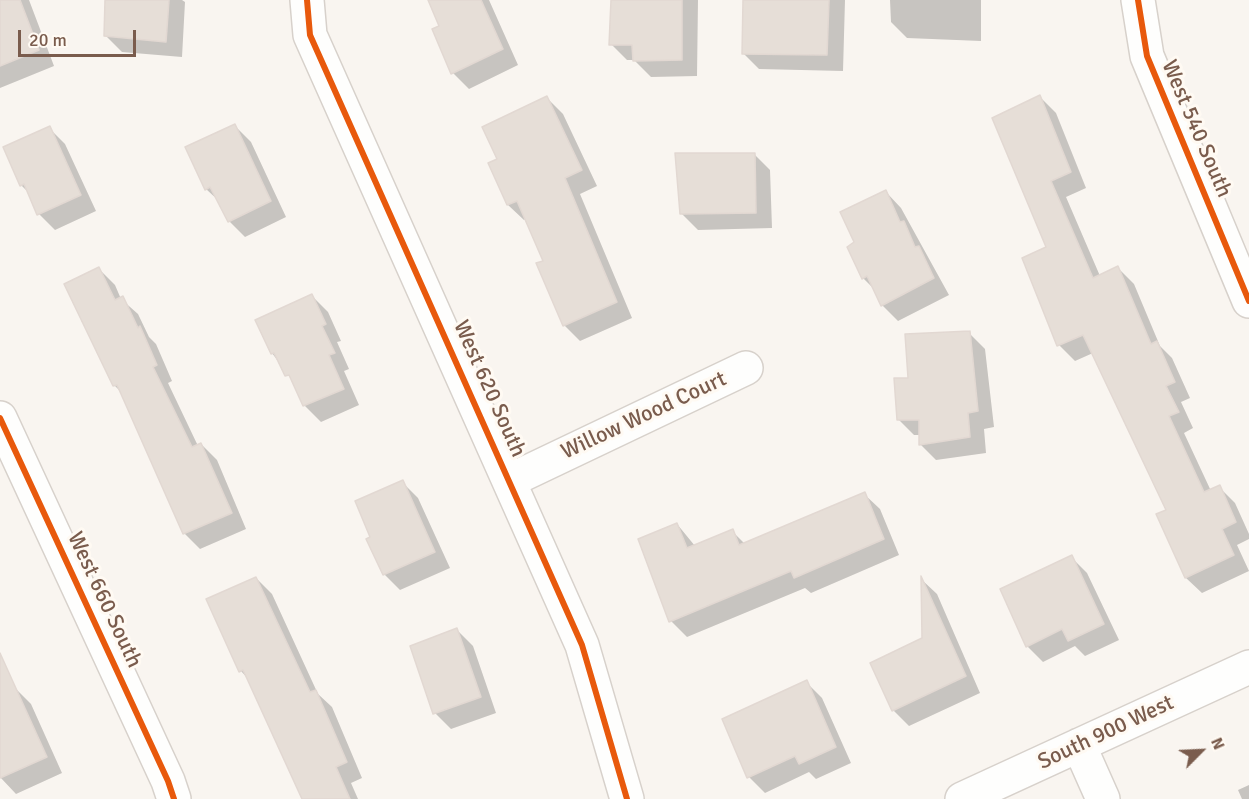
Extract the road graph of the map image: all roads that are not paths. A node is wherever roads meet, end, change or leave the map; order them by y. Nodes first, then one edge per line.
1 (307, 0) edge
2 (1138, 0) edge
3 (1249, 300) edge
4 (746, 368) dead end
5 (0, 418) edge
6 (511, 480) junction
7 (1249, 667) edge
8 (1079, 745) junction
9 (174, 799) edge
10 (627, 799) edge
11 (962, 799) edge
12 (1103, 799) edge

1 - 6 street, West 620 South
2 - 3 street, West 540 South
4 - 6 street, Willow Wood Court
5 - 9 street, West 660 South
6 - 10 street, West 620 South
7 - 8 street, South 900 West
8 - 11 street, South 900 West
8 - 12 street

